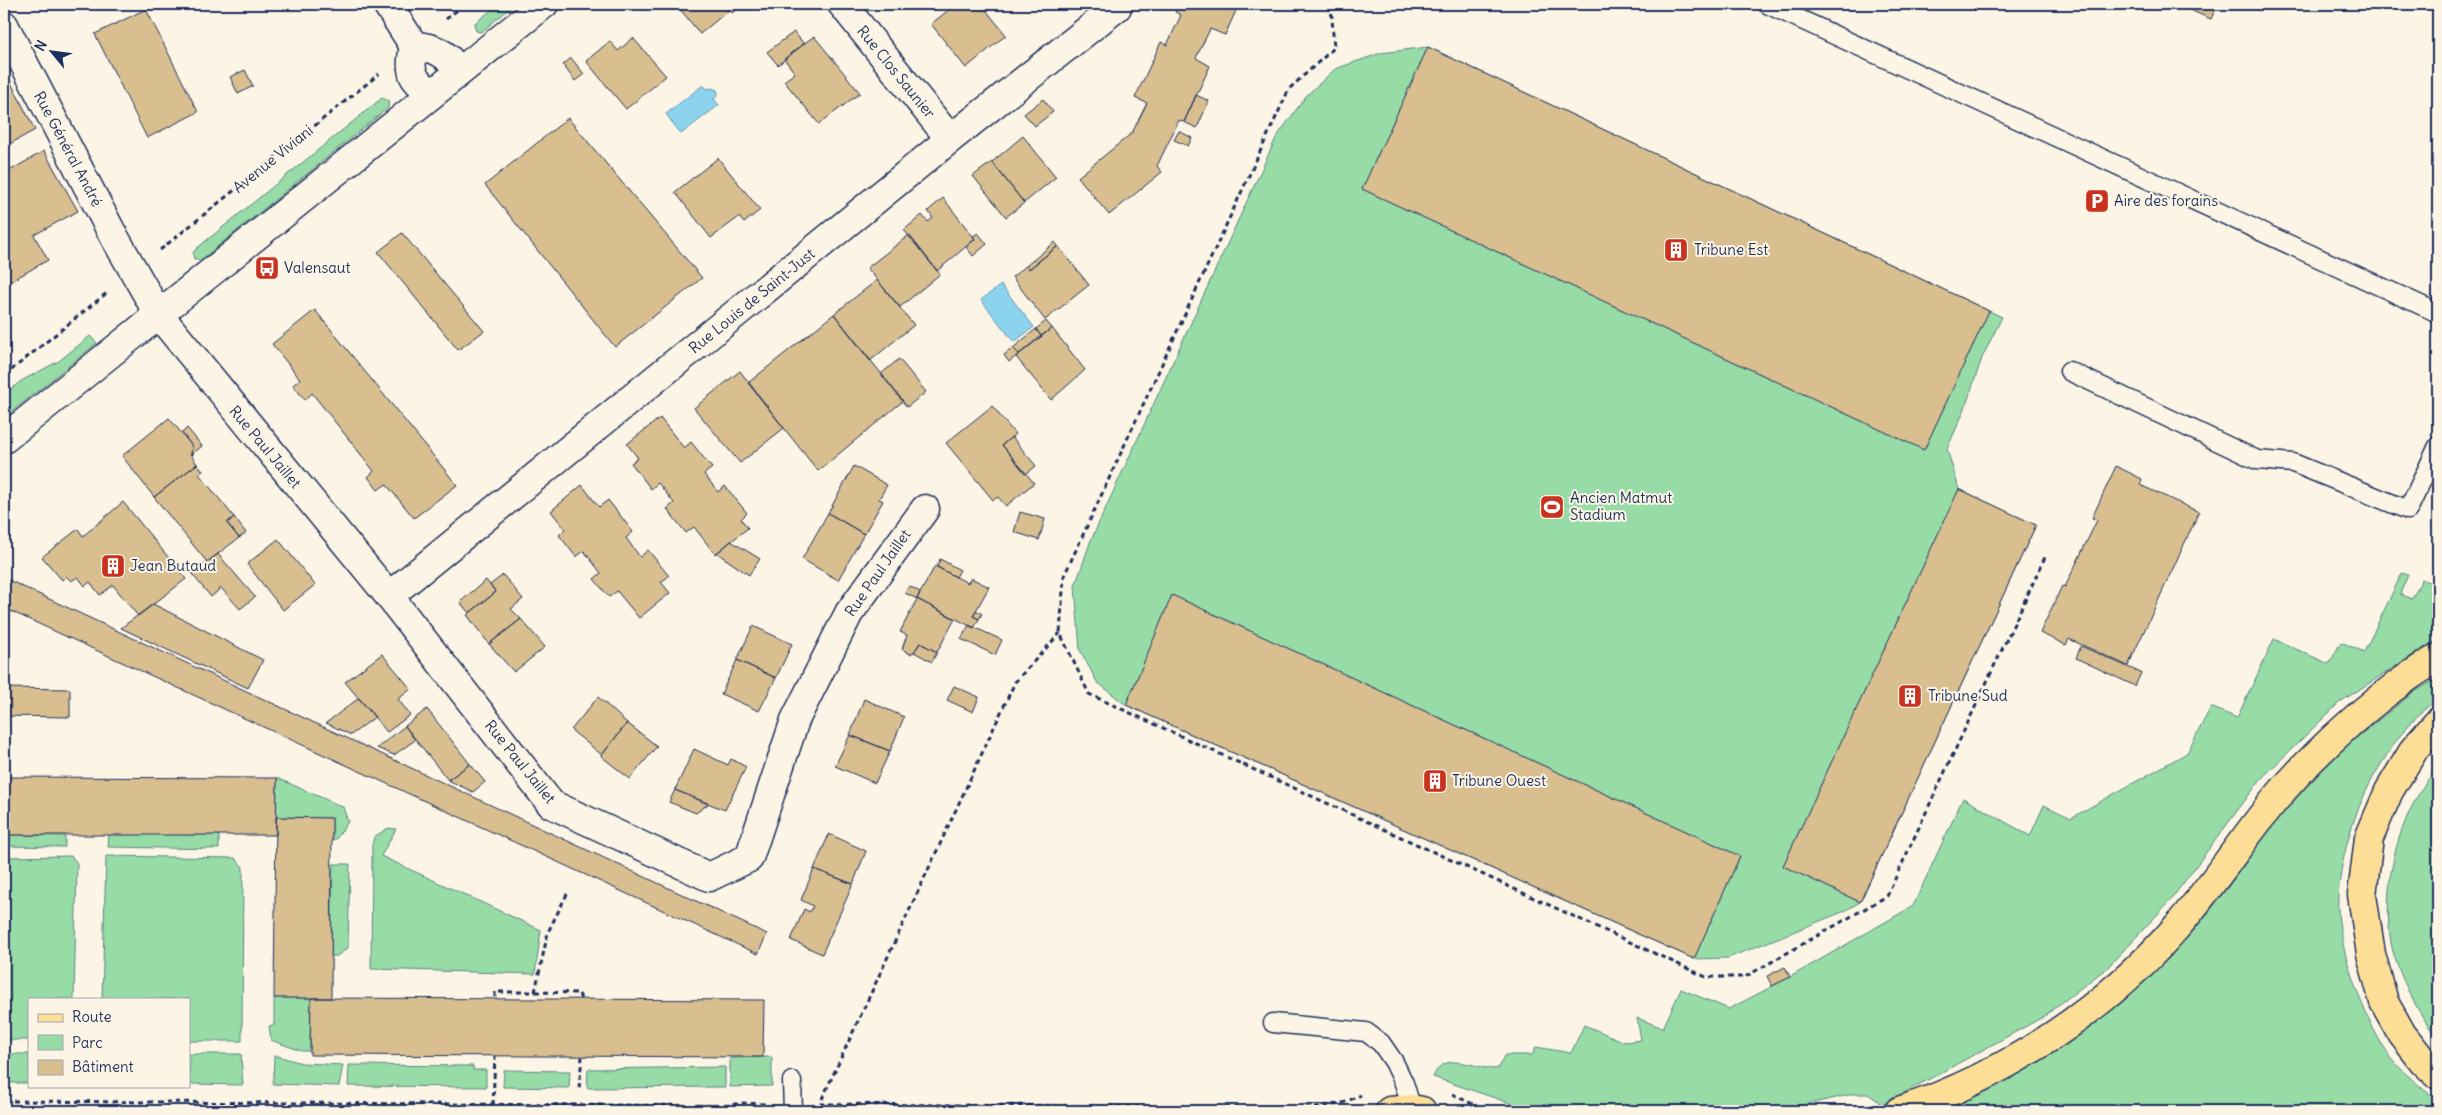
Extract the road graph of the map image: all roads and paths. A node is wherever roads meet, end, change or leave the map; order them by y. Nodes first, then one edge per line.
1 (387, 4) edge
2 (465, 4) edge
3 (544, 4) edge
4 (842, 4) edge
5 (1331, 4) edge
6 (1767, 4) edge
7 (1116, 7) dead end
8 (4, 25) edge
9 (414, 46) junction
10 (459, 71) junction
11 (432, 92) junction
12 (950, 139) junction
13 (133, 272) junction
14 (2438, 313) edge
15 (159, 315) junction
16 (2068, 371) dead end
17 (4, 376) edge
18 (4, 439) edge
19 (2438, 446) edge
20 (925, 508) dead end
21 (2046, 555) dead end
22 (388, 596) junction
23 (1060, 633) junction
24 (2438, 658) edge
25 (2438, 722) edge
26 (568, 892) dead end
27 (534, 992) junction
28 (495, 997) dead end
29 (581, 1000) dead end
30 (1273, 1023) dead end
31 (495, 1056) dead end
32 (582, 1057) dead end
33 (2438, 1074) edge
34 (792, 1081) dead end
35 (1404, 1083) junction
36 (579, 1088) dead end
37 (4, 1101) edge
38 (820, 1104) junction
39 (493, 1105) junction
40 (793, 1108) edge
41 (1268, 1109) edge
42 (1408, 1111) edge
43 (1487, 1111) edge
44 (1830, 1111) edge
45 (1851, 1111) edge
46 (1899, 1111) edge

1 - 9 street
2 - 9 path, Avenue Viviani
3 - 10 street
4 - 12 street, Rue Clos Saunier
5 - 23 path
6 - 14 lane
7 - 12 street, Rue Louis de Saint-Just
8 - 13 street, Rue Général André
9 - 10 street
9 - 11 street
9 - 13 path, Avenue Viviani
10 - 11 street
11 - 15 street
12 - 22 street, Rue Louis de Saint-Just
13 - 15 street
13 - 17 path, Avenue Viviani
15 - 18 street
15 - 22 street, Rue Paul Jaillet
16 - 19 lane
20 - 22 street, Rue Paul Jaillet
21 - 23 path
23 - 38 path
24 - 46 highway
25 - 33 highway
26 - 27 path
27 - 28 path
27 - 29 path
30 - 35 lane
31 - 39 path
32 - 36 path
34 - 40 lane
35 - 41 path
35 - 42 lane
35 - 43 path
37 - 39 path
38 - 40 path
38 - 41 path
39 - 40 path
44 - 45 path

